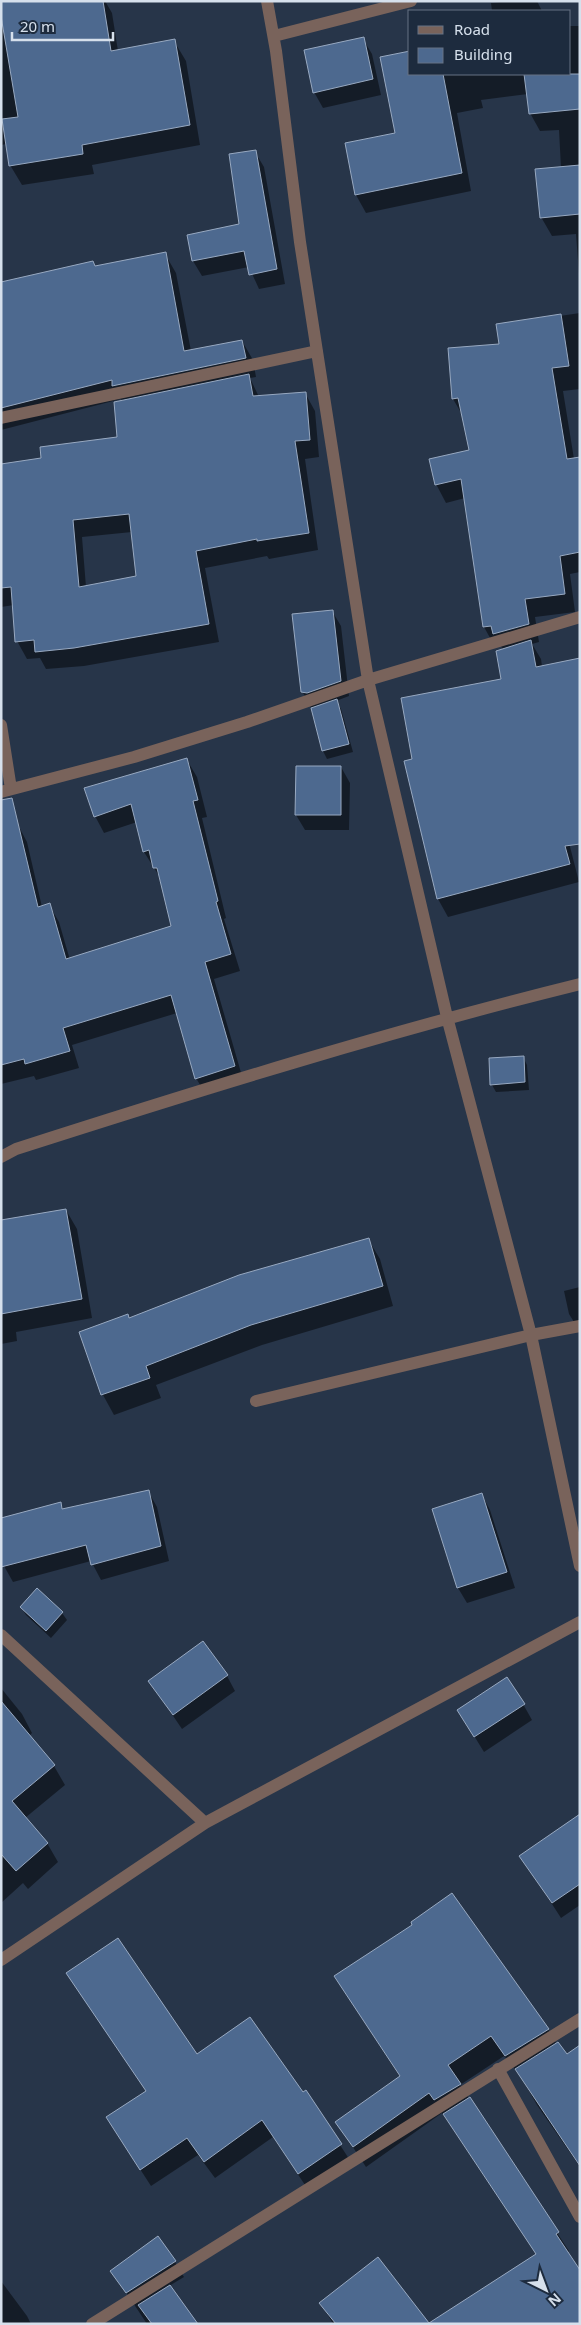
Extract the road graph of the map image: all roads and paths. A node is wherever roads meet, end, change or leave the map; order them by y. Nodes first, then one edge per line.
1 (267, 1) edge
2 (410, 1) edge
3 (274, 36) junction
4 (317, 351) junction
5 (1, 418) edge
6 (580, 617) edge
7 (368, 680) junction
8 (1, 725) edge
9 (6, 790) edge
10 (580, 984) edge
11 (447, 1017) junction
12 (1, 1157) edge
13 (580, 1326) edge
14 (531, 1335) junction
15 (256, 1401) dead end
16 (580, 1566) edge
17 (580, 1622) edge
18 (1, 1635) edge
19 (205, 1823) junction
20 (1, 1960) edge
21 (580, 2019) edge
22 (498, 2068) junction
23 (580, 2217) edge
24 (92, 2324) edge

1 - 3 street
2 - 3 street
3 - 4 street
4 - 5 street
4 - 7 street
6 - 7 street
7 - 9 street
7 - 11 street
8 - 9 street
10 - 11 street
11 - 12 street
11 - 14 street
13 - 14 street
14 - 15 street
14 - 16 street
17 - 19 street
18 - 19 street
19 - 20 street
21 - 22 street
22 - 23 street
22 - 24 street

